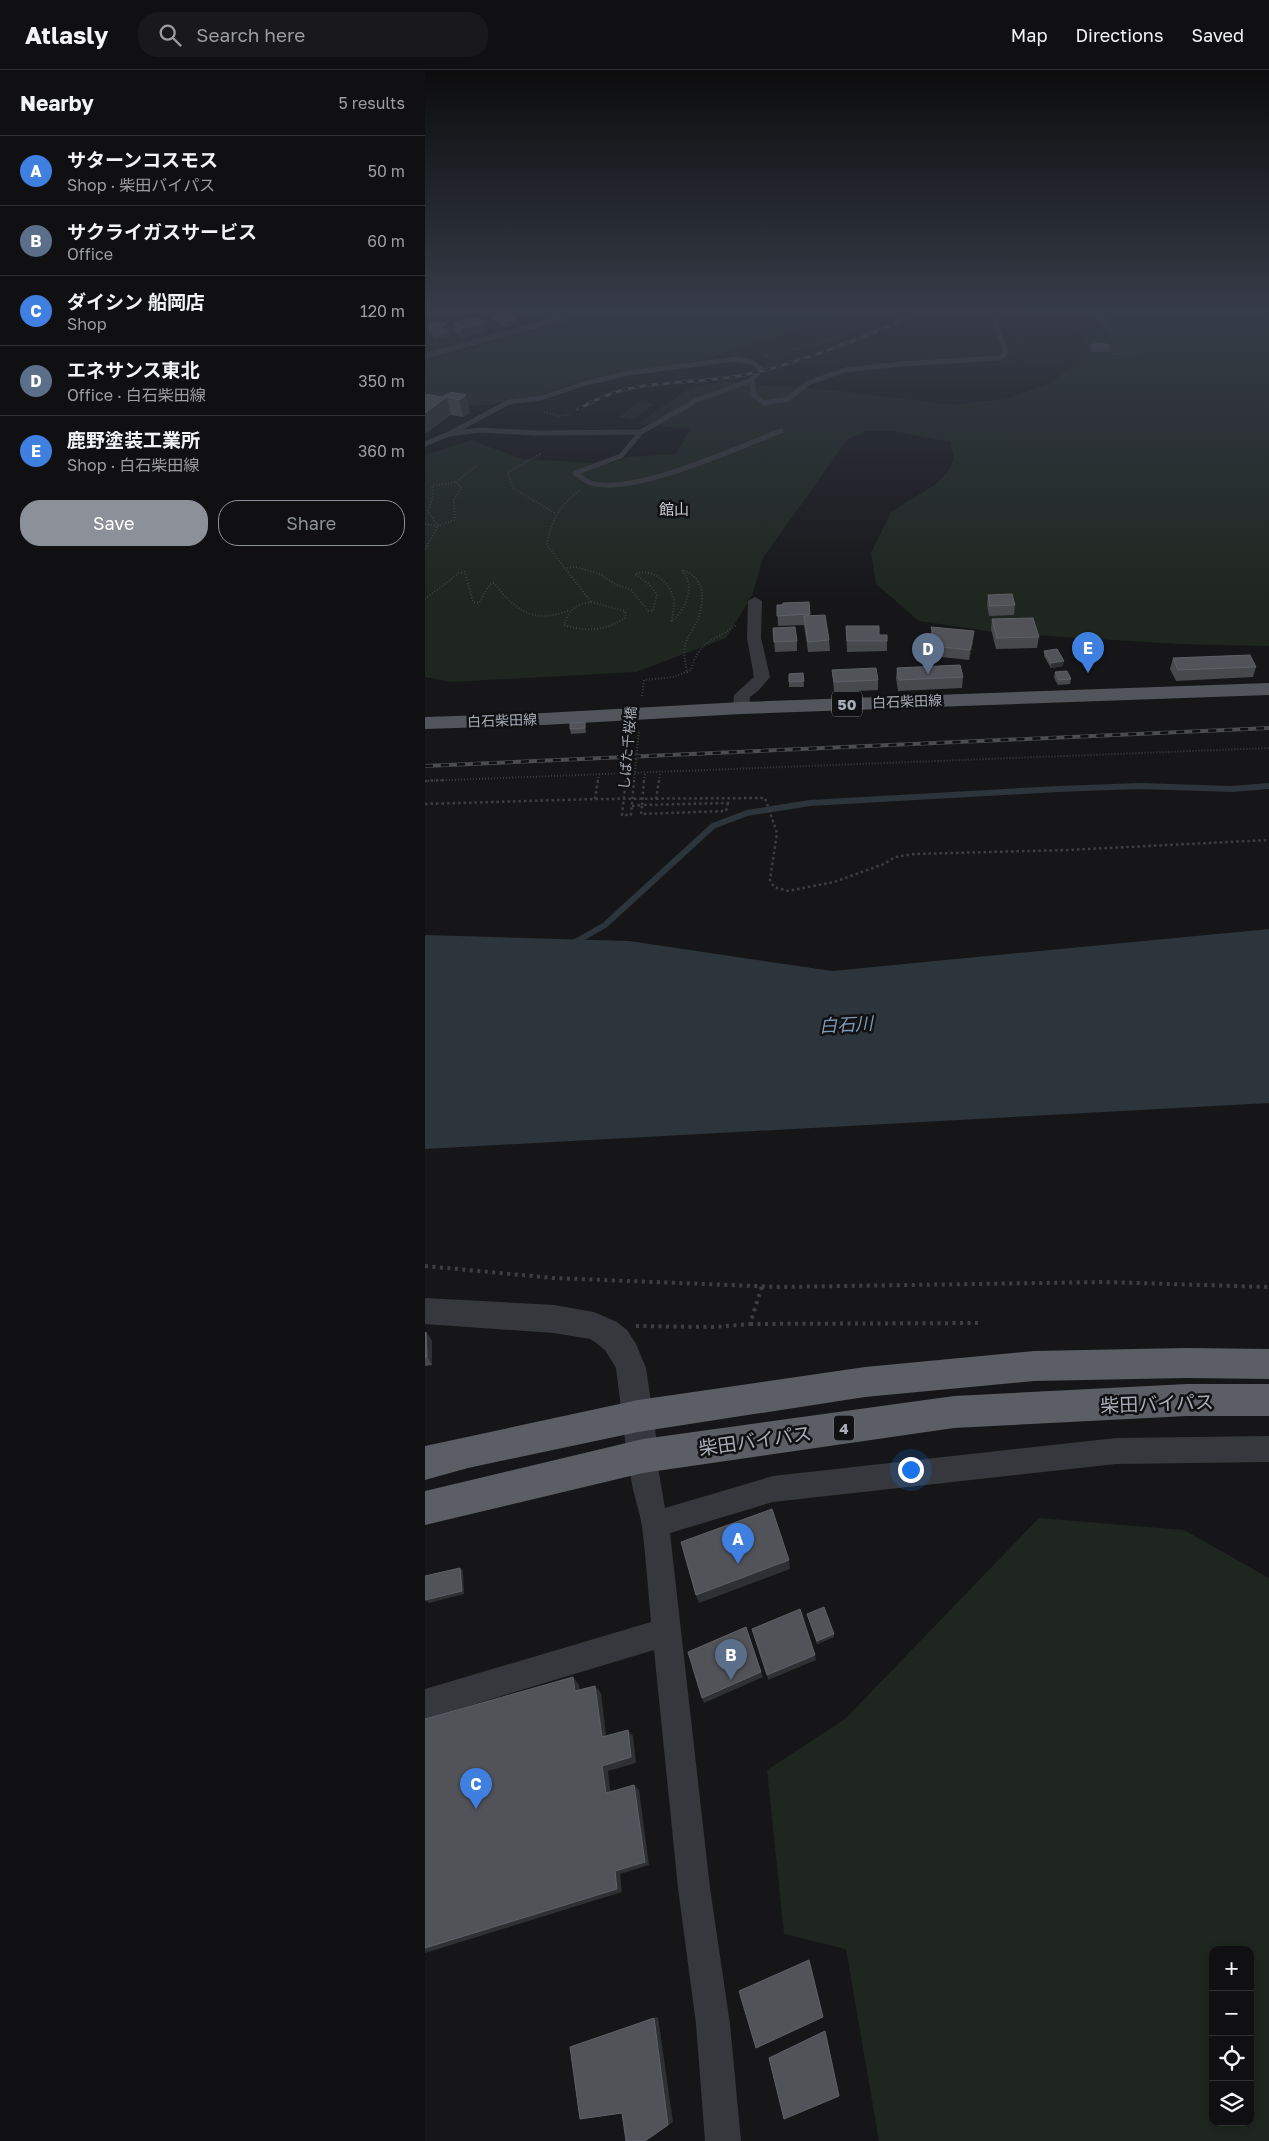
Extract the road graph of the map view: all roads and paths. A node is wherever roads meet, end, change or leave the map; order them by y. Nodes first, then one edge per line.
1 (497, 409) edge
2 (682, 409) edge
3 (781, 431) dead end
4 (641, 432) junction
5 (449, 434) junction
6 (425, 444) edge
7 (540, 454) dead end
8 (477, 465) dead end
9 (456, 482) junction
10 (591, 484) junction
11 (556, 514) junction
12 (425, 524) edge
13 (438, 526) junction
14 (425, 549) edge
15 (564, 568) junction
16 (425, 599) edge
17 (591, 602) junction
18 (754, 605) joint
19 (569, 610) junction
20 (687, 673) junction
21 (1269, 689) edge
22 (641, 703) dead end
23 (741, 708) junction
24 (640, 722) dead end
25 (425, 723) edge
26 (1269, 748) edge
27 (660, 773) junction
28 (627, 774) junction
29 (645, 774) junction
30 (599, 775) junction
31 (425, 781) edge
32 (656, 798) junction
33 (595, 799) junction
34 (425, 802) edge
35 (632, 806) junction
36 (1269, 840) edge
37 (425, 1266) edge
38 (762, 1286) junction
39 (1269, 1287) edge
40 (425, 1311) edge
41 (980, 1323) dead end
42 (750, 1324) junction
43 (632, 1326) dead end
44 (1269, 1364) edge
45 (1269, 1400) edge
46 (638, 1416) junction
47 (1269, 1449) edge
48 (643, 1456) junction
49 (425, 1463) edge
50 (425, 1508) edge
51 (655, 1524) junction
52 (666, 1632) junction
53 (425, 1704) edge
54 (723, 2141) edge

1 - 5 lane
2 - 4 lane
3 - 10 lane
4 - 5 lane
4 - 10 lane
5 - 6 lane
7 - 11 path
8 - 9 path
9 - 13 path
9 - 13 path
10 - 11 path
11 - 15 path
12 - 13 path
13 - 14 path
15 - 17 path
15 - 20 path
16 - 19 path
17 - 19 path
17 - 19 path
18 - 20 path
18 - 23 street
20 - 22 path, しばた千桜橋
21 - 23 main road, 白石柴田線 / 50
23 - 25 main road, 白石柴田線 / 50
24 - 35 path, しばた千桜橋
26 - 27 path
27 - 29 path
27 - 32 path
28 - 29 path
28 - 30 path
28 - 35 path, しばた千桜橋
29 - 35 path
30 - 31 path
30 - 33 path
32 - 33 path
32 - 36 path
33 - 34 path
37 - 38 path
38 - 39 path
38 - 42 path
40 - 46 street
41 - 42 path
42 - 43 path
44 - 46 highway
45 - 48 highway, 柴田バイパス / 4
46 - 48 street
46 - 49 highway
47 - 51 street
48 - 50 highway, 柴田バイパス / 4
48 - 51 street
51 - 52 street
52 - 53 street
52 - 54 street

